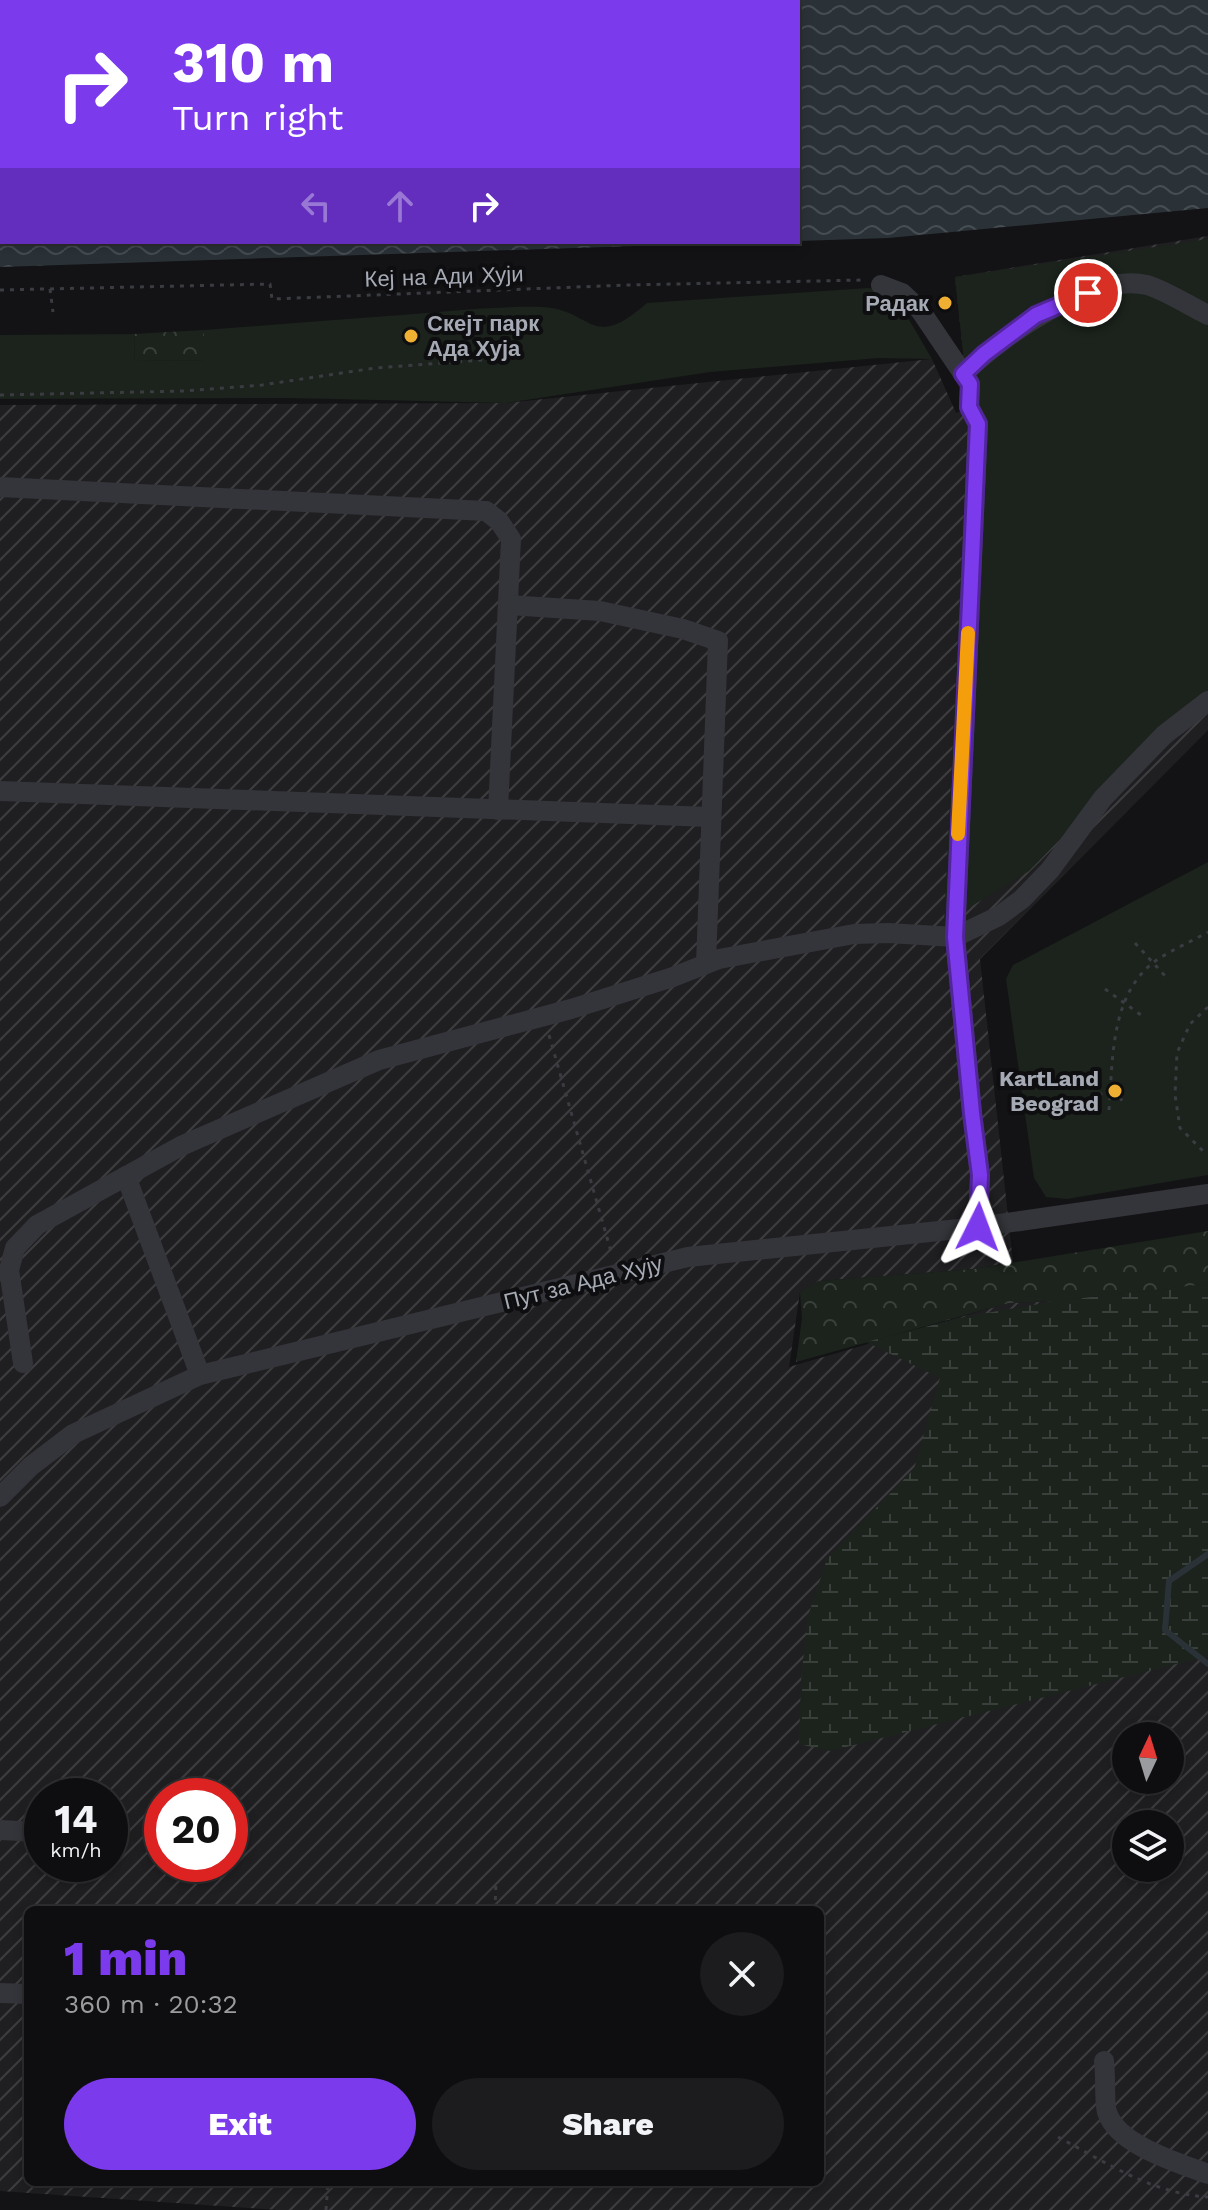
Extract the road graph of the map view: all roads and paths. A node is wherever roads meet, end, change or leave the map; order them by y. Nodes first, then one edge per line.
1 (889, 288) joint
2 (50, 289) junction
3 (0, 290) edge
4 (53, 312) dead end
5 (1208, 315) edge
6 (495, 359) dead end
7 (963, 374) junction
8 (0, 395) edge
9 (0, 487) edge
10 (508, 605) junction
11 (1208, 701) edge
12 (0, 791) edge
13 (498, 810) junction
14 (710, 817) junction
15 (1208, 932) edge
16 (955, 937) junction
17 (1135, 943) dead end
18 (1154, 963) junction
19 (706, 964) junction
20 (1167, 978) dead end
21 (1105, 989) dead end
22 (1125, 1002) junction
23 (1208, 1007) edge
24 (544, 1015) junction
25 (1141, 1015) dead end
26 (1111, 1086) junction
27 (1091, 1102) dead end
28 (1123, 1102) dead end
29 (1109, 1110) dead end
30 (1208, 1151) edge
31 (126, 1176) junction
32 (1208, 1194) edge
33 (978, 1227) junction
34 (618, 1274) junction
35 (23, 1363) dead end
36 (200, 1375) junction
37 (0, 1497) edge
38 (0, 1830) edge
39 (24, 1831) edge
40 (496, 1881) dead end
41 (495, 1906) edge
42 (0, 1993) edge
43 (24, 1994) edge
44 (1104, 2061) dead end
45 (1058, 2137) dead end
46 (1208, 2174) edge
47 (328, 2186) edge
48 (1208, 2197) edge
49 (326, 2210) edge

1 - 2 path, Кеј на Ади Хуји
1 - 7 lane
2 - 3 path, Кеј на Ади Хуји
2 - 4 path
5 - 7 lane
6 - 8 path
7 - 16 lane
9 - 10 lane
10 - 13 lane
10 - 14 lane
11 - 16 lane
12 - 13 lane
13 - 14 lane
14 - 19 lane
15 - 18 path
16 - 19 lane
16 - 33 lane
17 - 18 path
18 - 20 path
18 - 22 path
19 - 24 lane
21 - 22 path
22 - 25 path
22 - 26 path
23 - 30 path
24 - 31 lane
24 - 34 path
26 - 27 path
26 - 28 path
26 - 29 path
31 - 35 lane
31 - 36 lane
32 - 33 lane, Пут за Ада Хују
33 - 34 lane, Пут за Ада Хују
34 - 36 lane, Пут за Ада Хују
36 - 37 lane, Пут за Ада Хују
38 - 39 lane
40 - 41 path
42 - 43 lane
44 - 46 lane
45 - 48 path
47 - 49 path

